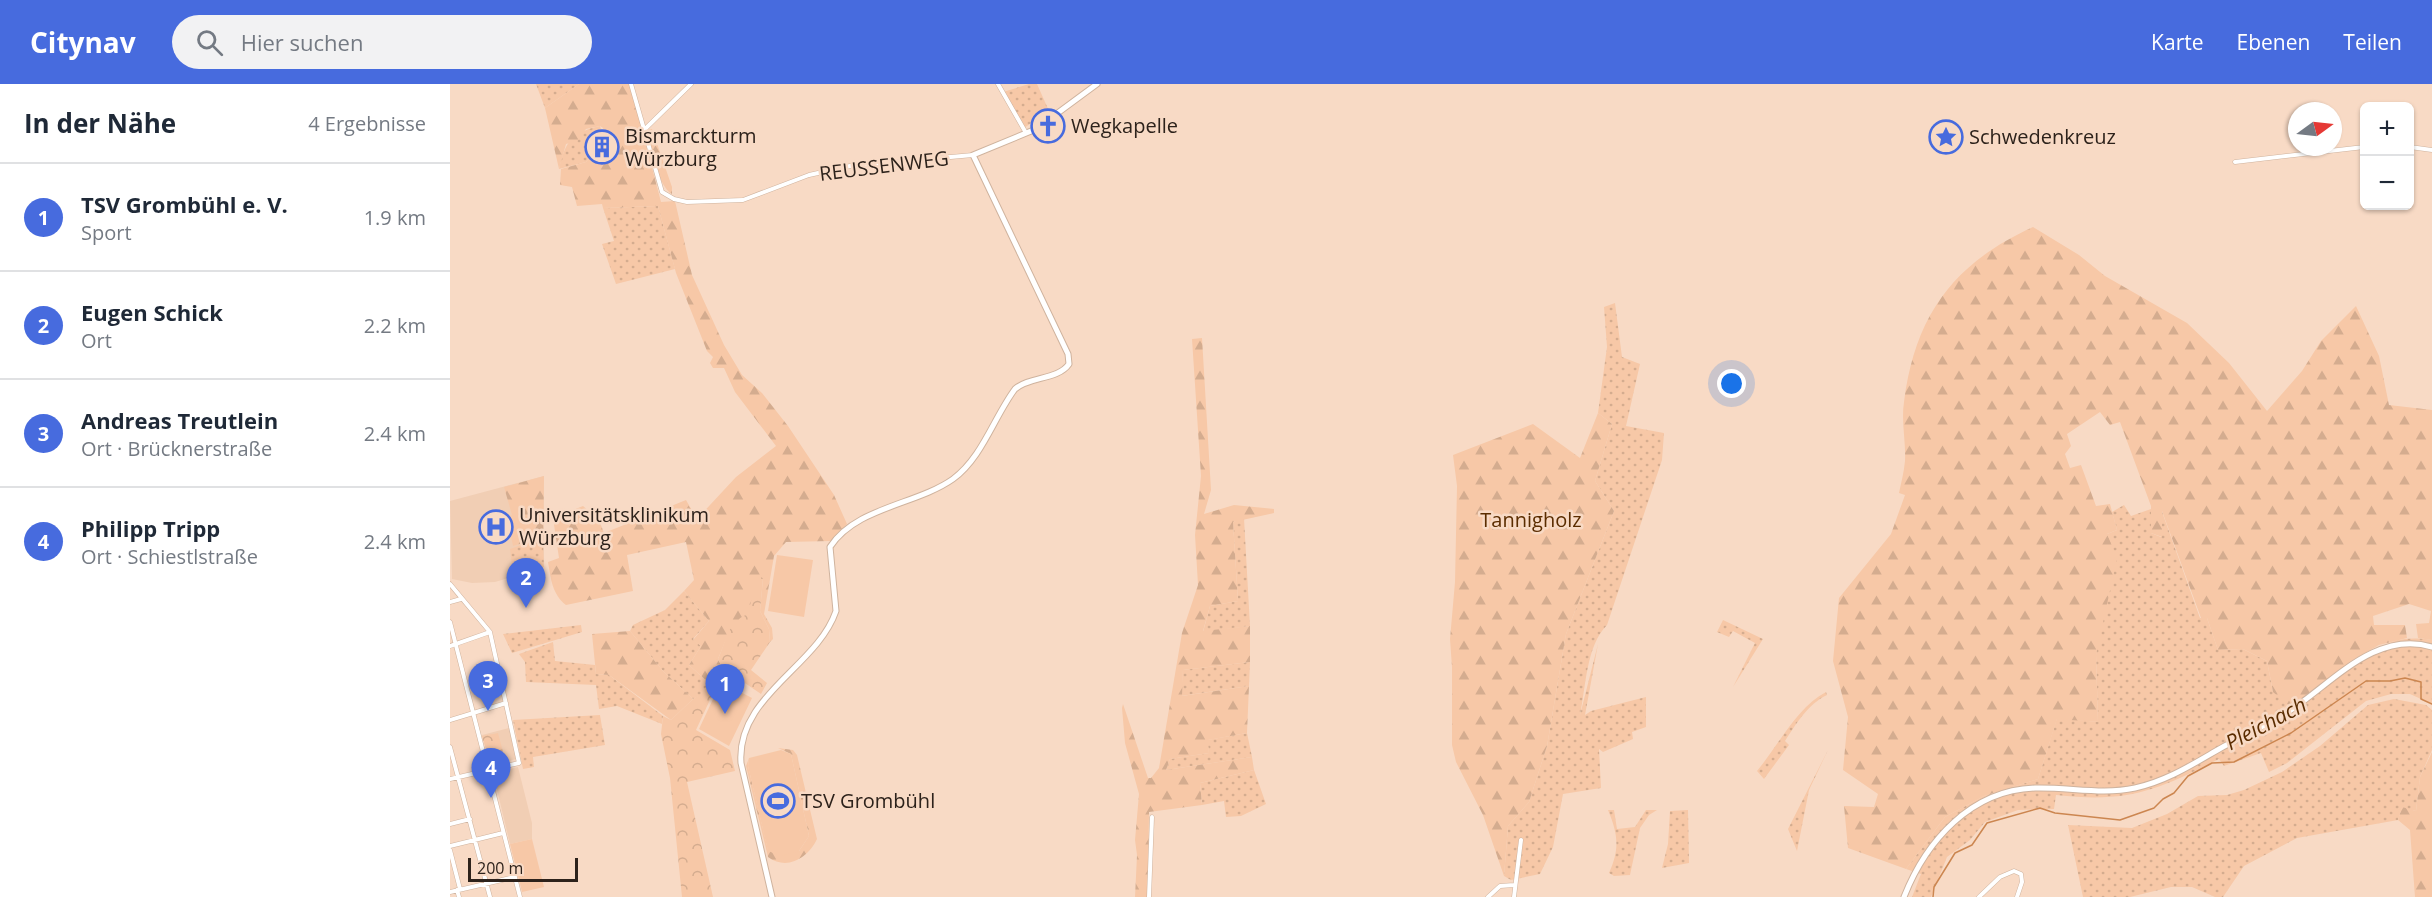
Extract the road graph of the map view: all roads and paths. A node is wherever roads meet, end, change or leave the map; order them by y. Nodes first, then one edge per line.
1 (632, 84) edge
2 (691, 84) edge
3 (998, 84) edge
4 (1097, 84) edge
5 (645, 130) junction
6 (1026, 133) junction
7 (2360, 147) edge
8 (2414, 148) edge
9 (2432, 150) edge
10 (973, 155) junction
11 (2235, 162) dead end
12 (450, 584) edge
13 (461, 598) junction
14 (450, 602) edge
15 (450, 622) edge
16 (451, 629) edge
17 (490, 632) junction
18 (456, 644) junction
19 (450, 646) edge
20 (2432, 647) edge
21 (506, 703) junction
22 (473, 713) junction
23 (450, 720) edge
24 (450, 747) edge
25 (487, 770) junction
26 (459, 777) junction
27 (450, 779) edge
28 (1152, 817) dead end
29 (470, 819) junction
30 (450, 824) edge
31 (503, 833) junction
32 (475, 840) junction
33 (1521, 840) dead end
34 (450, 848) edge
35 (515, 877) junction
36 (486, 884) junction
37 (1511, 885) junction
38 (459, 890) junction
39 (450, 892) edge
40 (459, 897) edge
41 (490, 897) edge
42 (520, 897) edge
43 (772, 897) edge
44 (1149, 897) edge
45 (1488, 897) edge
46 (1514, 897) edge
47 (1904, 897) edge
48 (1979, 897) edge
49 (2017, 897) edge

1 - 5 street, REUSSENWEG
2 - 5 street
3 - 6 street
4 - 6 street
5 - 10 street, REUSSENWEG
6 - 10 street
7 - 11 street
8 - 9 street
10 - 43 street
12 - 13 street
13 - 14 street
13 - 17 street
15 - 16 street
16 - 18 street
17 - 18 street
17 - 21 street
18 - 19 street
18 - 22 street
20 - 47 street
21 - 22 street
21 - 25 street
22 - 23 street
22 - 25 street
24 - 26 street
25 - 26 street
25 - 31 street
26 - 27 street
26 - 29 street
28 - 44 street
29 - 30 street
29 - 32 street
31 - 32 street
31 - 35 street
32 - 34 street
32 - 36 street
33 - 37 street
34 - 38 street
35 - 36 street
35 - 42 street
36 - 38 street
36 - 41 street
37 - 45 street
37 - 46 street
38 - 39 street
38 - 40 street
48 - 49 street

